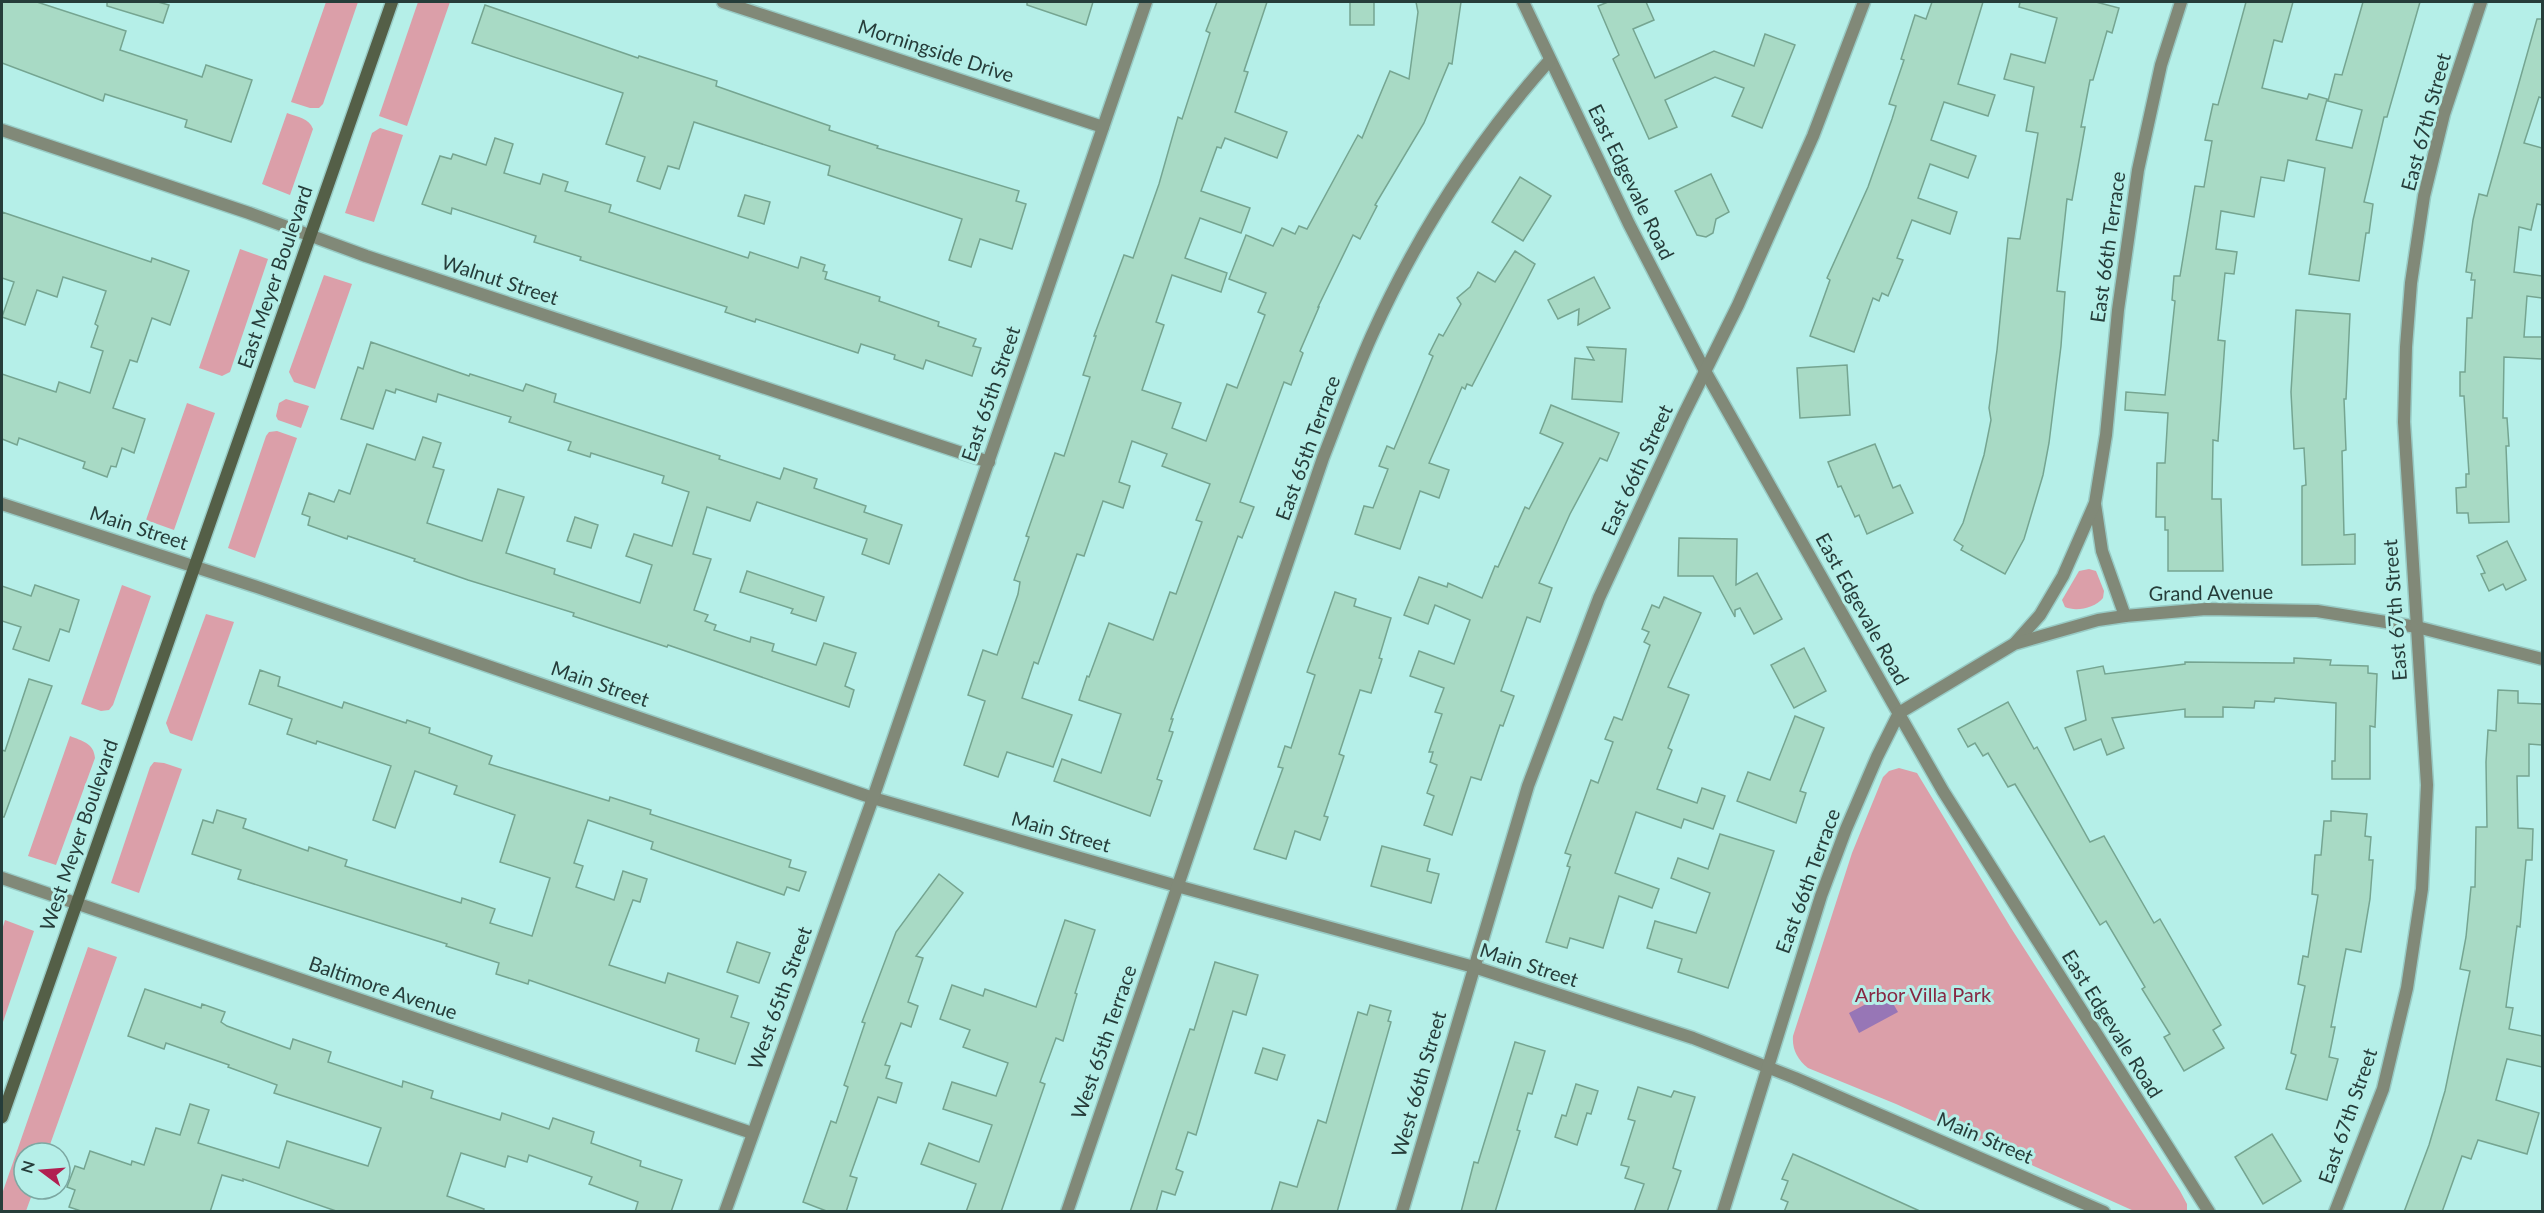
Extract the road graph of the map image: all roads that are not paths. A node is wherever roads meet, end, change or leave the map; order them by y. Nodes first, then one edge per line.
1 (392, 2) edge
2 (723, 2) edge
3 (1146, 2) edge
4 (1523, 2) edge
5 (1864, 2) edge
6 (2181, 2) edge
7 (2481, 2) edge
8 (1549, 61) junction
9 (1103, 127) junction
10 (2, 130) edge
11 (310, 236) junction
12 (1705, 371) junction
13 (988, 462) junction
14 (2095, 502) junction
15 (2, 504) edge
16 (194, 566) junction
17 (2125, 616) junction
18 (2417, 627) junction
19 (2014, 644) junction
20 (2542, 659) edge
21 (1899, 713) junction
22 (873, 798) junction
23 (2, 878) edge
24 (1177, 886) junction
25 (76, 904) junction
26 (1474, 967) junction
27 (1768, 1067) junction
28 (2, 1117) edge
29 (752, 1133) junction
30 (725, 1212) edge
31 (1067, 1212) edge
32 (1402, 1212) edge
33 (1723, 1212) edge
34 (2104, 1212) edge
35 (2209, 1212) edge
36 (2335, 1212) edge

1 - 11 main road, East Meyer Boulevard
2 - 9 street, Morningside Drive
3 - 9 street, East 65th Street
4 - 8 street, East Edgevale Road
5 - 12 street, East 66th Street
6 - 14 street, East 66th Terrace
7 - 18 street, East 67th Street
8 - 12 street, East Edgevale Road
8 - 24 street, East 65th Terrace
9 - 13 street, East 65th Street
10 - 11 street, Walnut Street
11 - 13 street, Walnut Street
11 - 16 main road, East Meyer Boulevard
12 - 21 street, East Edgevale Road
12 - 26 street, East 66th Street
13 - 22 street, East 65th Street
14 - 17 street, East 66th Terrace
14 - 19 street, East 66th Terrace
15 - 16 street, Main Street
16 - 22 street, Main Street
16 - 25 main road, West Meyer Boulevard
17 - 18 street, Grand Avenue
17 - 19 street, Grand Avenue
18 - 20 street, Grand Avenue
18 - 36 street, East 67th Street
19 - 21 street, Grand Avenue
21 - 27 street, East 66th Terrace
21 - 35 street, East Edgevale Road
22 - 24 street, Main Street
22 - 29 street, West 65th Street
23 - 25 street, Baltimore Avenue
24 - 26 street, Main Street
24 - 31 street, West 65th Terrace
25 - 28 main road, West Meyer Boulevard
25 - 29 street, Baltimore Avenue
26 - 27 street, Main Street
26 - 32 street, West 66th Street
27 - 33 street, East 66th Terrace
27 - 34 street, Main Street
29 - 30 street, West 65th Street

